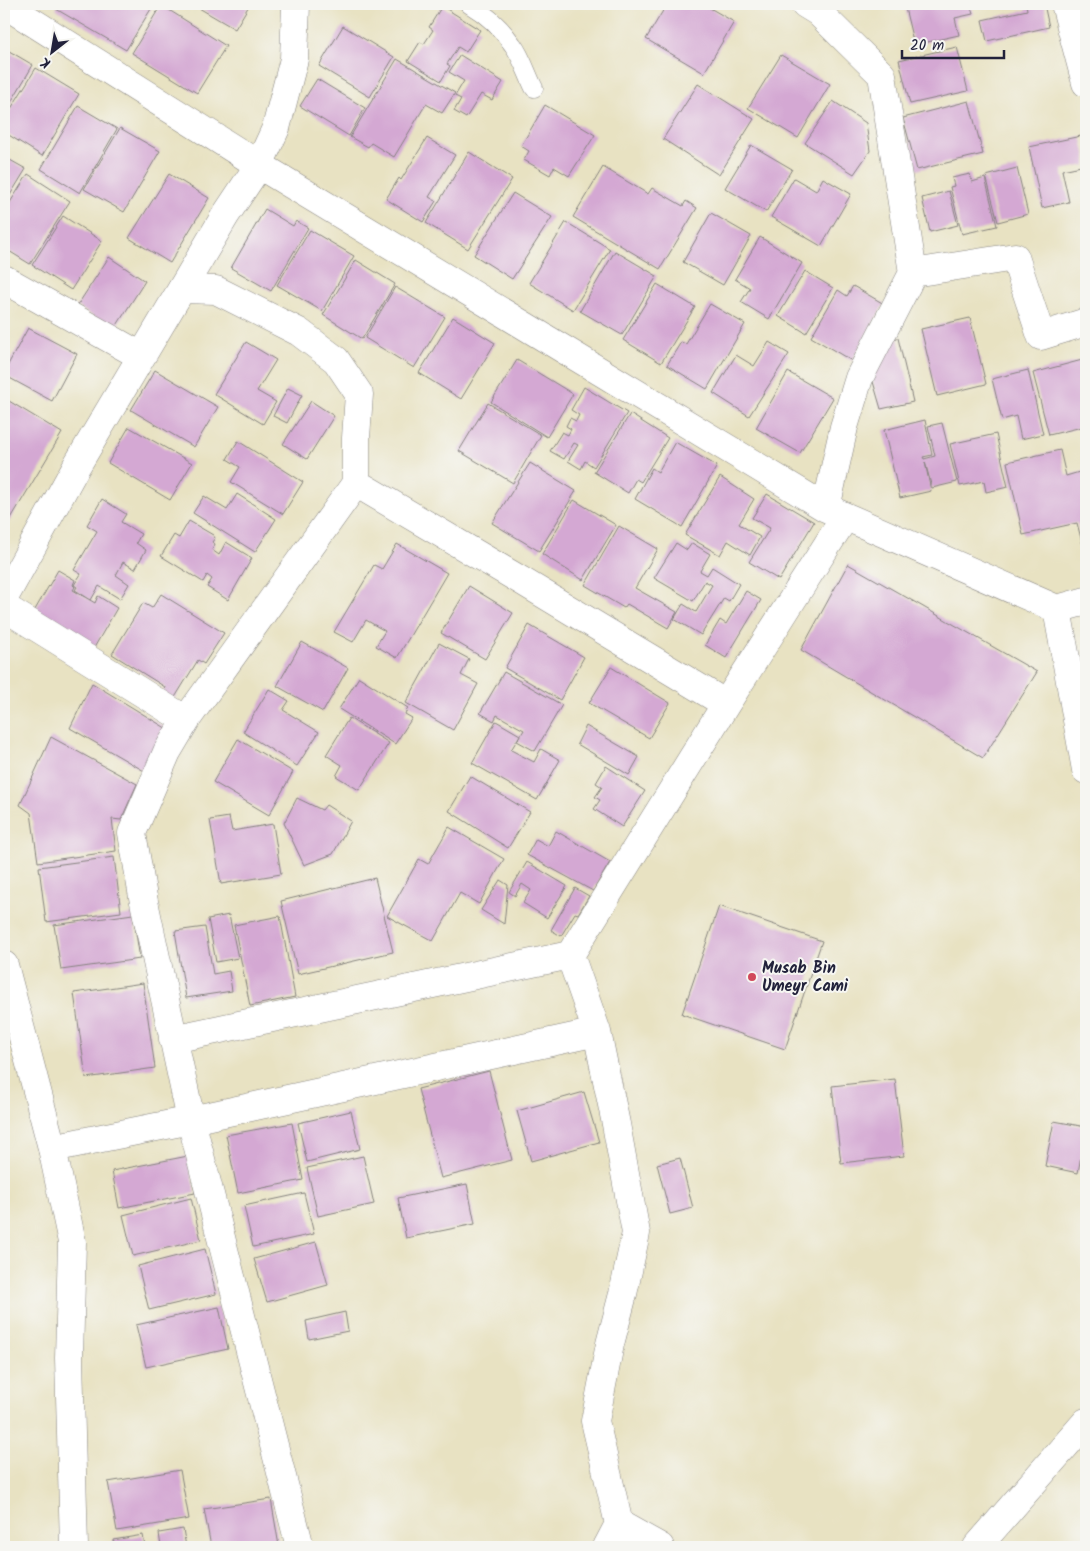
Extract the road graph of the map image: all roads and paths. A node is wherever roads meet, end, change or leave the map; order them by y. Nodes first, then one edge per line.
1 (4, 4) edge
2 (296, 4) edge
3 (470, 4) edge
4 (805, 4) edge
5 (1065, 4) edge
6 (1086, 82) edge
7 (534, 88) dead end
8 (259, 165) junction
9 (913, 273) junction
10 (4, 280) edge
11 (182, 289) junction
12 (1086, 322) edge
13 (141, 356) junction
14 (356, 483) junction
15 (836, 513) junction
16 (4, 598) edge
17 (1086, 602) edge
18 (4, 608) edge
19 (1057, 609) junction
20 (726, 704) junction
21 (186, 720) junction
22 (1086, 770) edge
23 (570, 955) junction
24 (4, 965) edge
25 (597, 1032) junction
26 (173, 1040) junction
27 (191, 1120) junction
28 (52, 1148) junction
29 (1086, 1422) edge
30 (613, 1535) edge
31 (74, 1547) edge
32 (300, 1547) edge
33 (660, 1547) edge
34 (977, 1547) edge

1 - 8 street
2 - 8 street
3 - 7 lane
4 - 9 street
5 - 6 street
8 - 11 street
8 - 15 street
9 - 12 street
9 - 15 street
10 - 13 street
11 - 13 street
11 - 14 street
13 - 16 street
14 - 20 street
14 - 21 street
15 - 19 street
15 - 20 street
17 - 19 street
18 - 21 street
19 - 22 street
20 - 23 street
21 - 26 street
23 - 25 street
23 - 26 street
24 - 28 street
25 - 27 street
25 - 30 street
26 - 27 street
27 - 28 street
27 - 32 street
28 - 31 street
29 - 34 street
30 - 33 street

